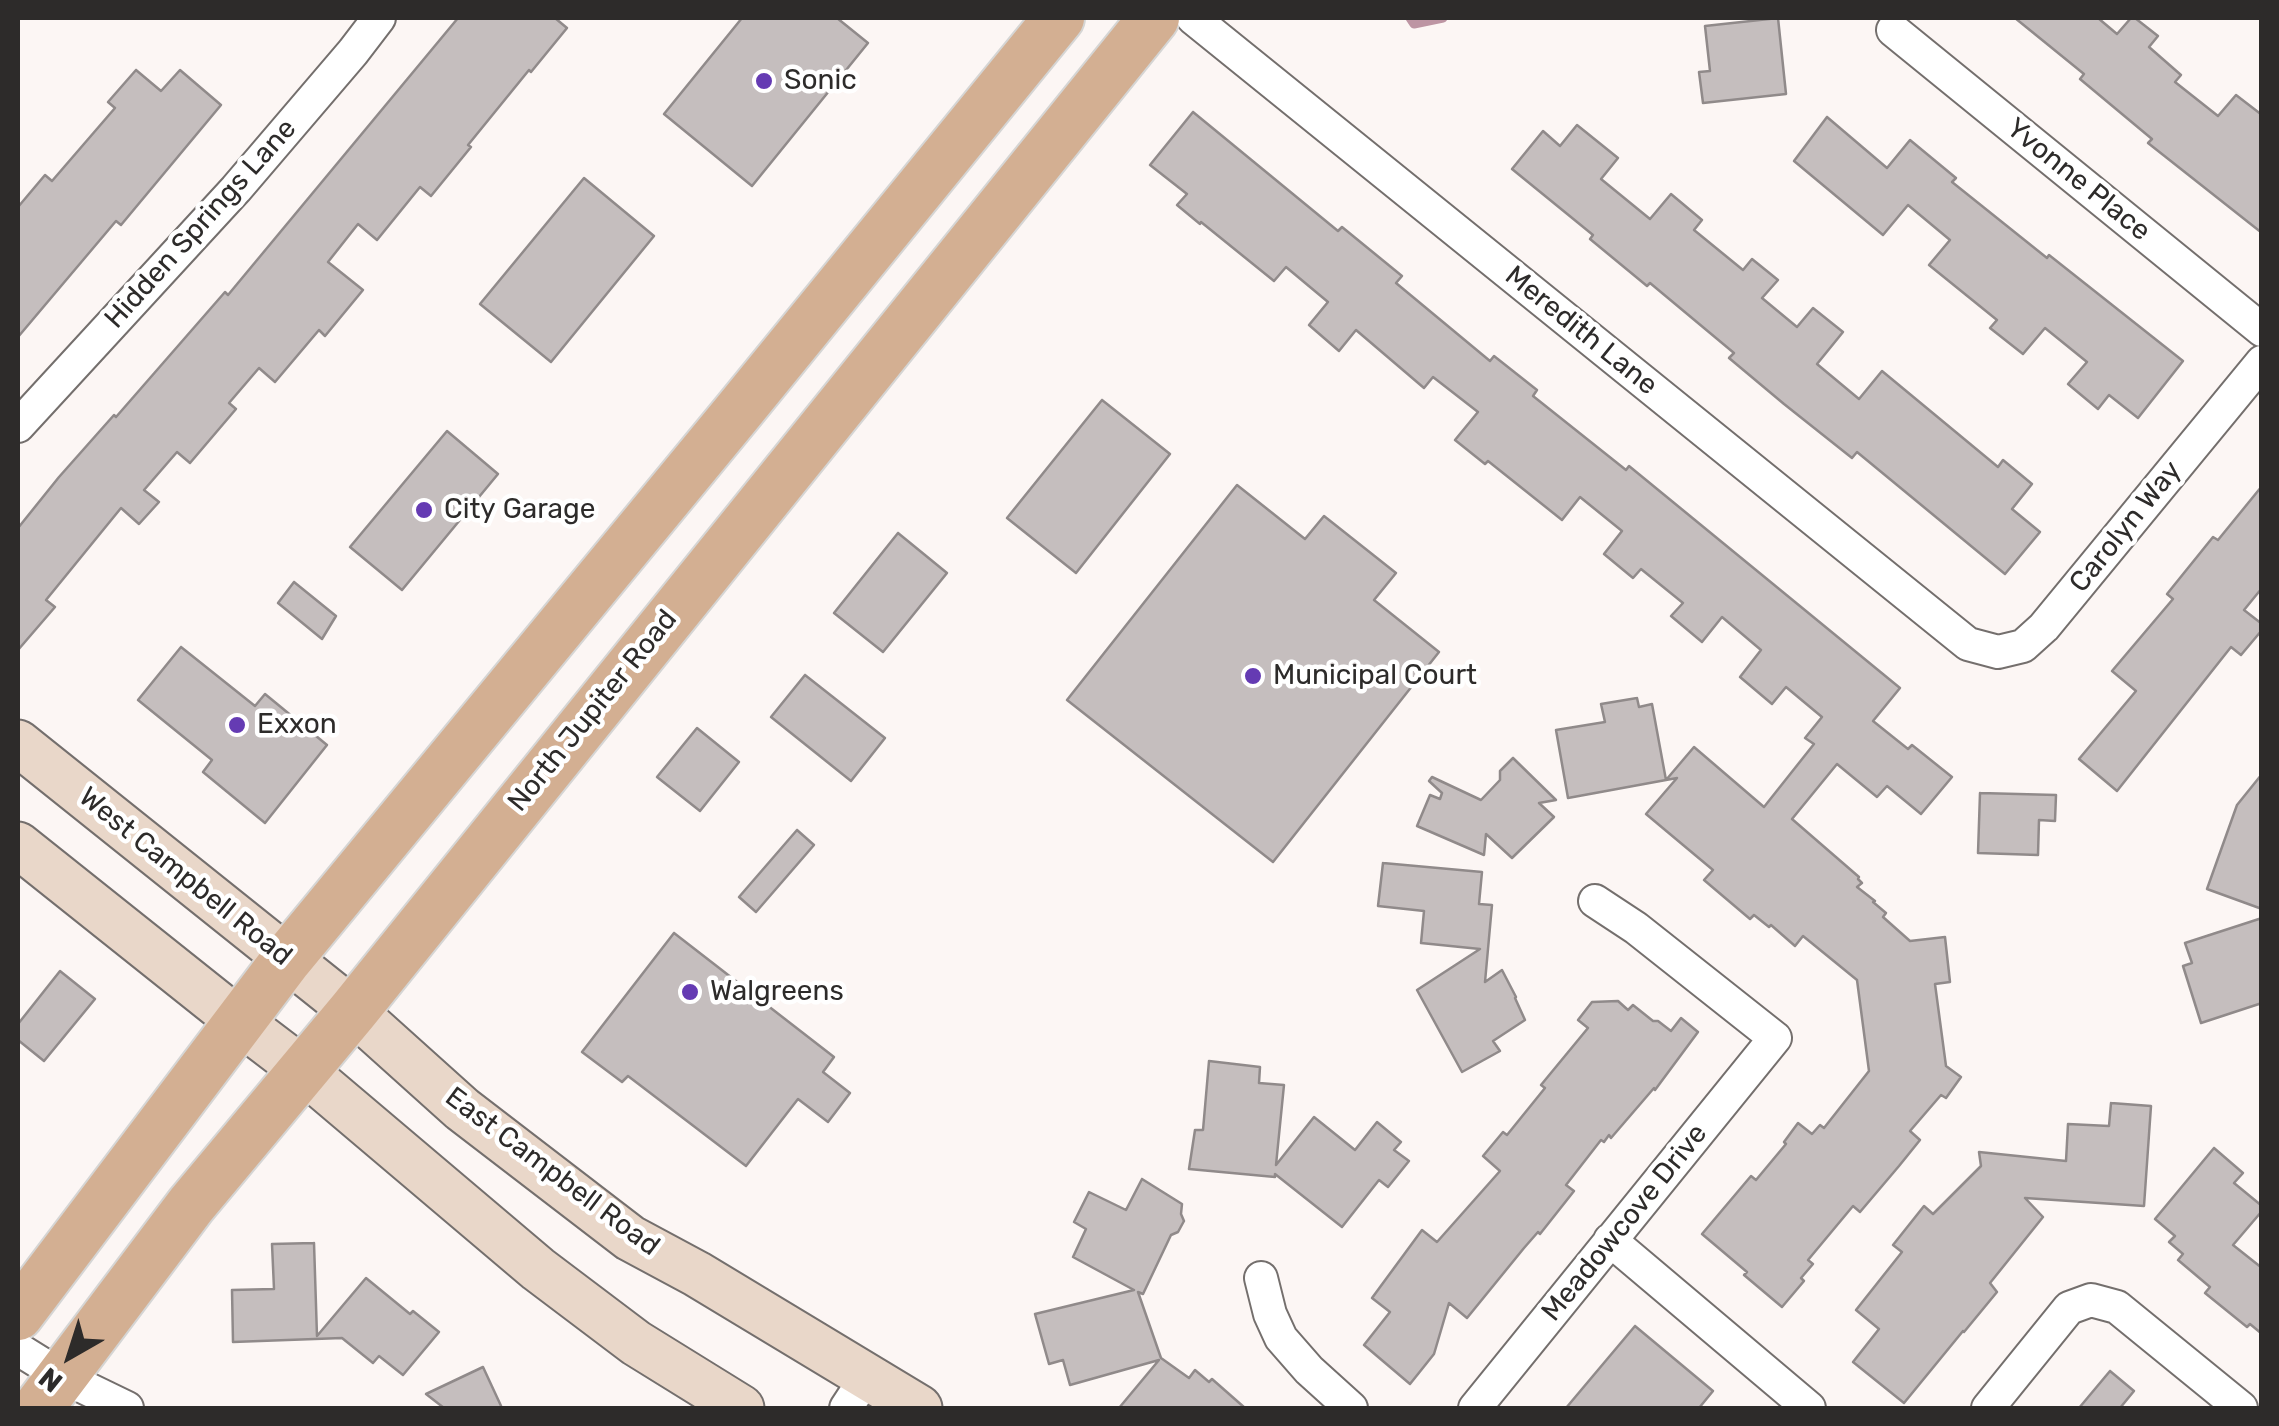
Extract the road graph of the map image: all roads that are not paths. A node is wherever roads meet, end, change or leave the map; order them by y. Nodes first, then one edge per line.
1 (379, 18) edge
2 (1059, 18) edge
3 (1154, 18) edge
4 (1193, 18) edge
5 (1893, 30) dead end
6 (853, 271) junction
7 (908, 320) junction
8 (2262, 330) edge
9 (2262, 362) edge
10 (18, 426) edge
11 (1968, 644) joint
12 (18, 742) edge
13 (18, 845) edge
14 (1595, 900) dead end
15 (287, 959) junction
16 (352, 1011) junction
17 (240, 1022) junction
18 (303, 1070) junction
19 (1610, 1240) junction
20 (1261, 1278) dead end
21 (18, 1315) edge
22 (18, 1349) edge
23 (856, 1392) edge
24 (50, 1393) edge
25 (126, 1408) edge
26 (740, 1408) edge
27 (919, 1408) edge
28 (1351, 1408) edge
29 (1475, 1408) edge
30 (1809, 1408) edge
31 (1988, 1408) edge
32 (2240, 1408) edge

1 - 10 street, Hidden Springs Lane
2 - 6 main road
3 - 7 main road, North Jupiter Road
4 - 11 street, Meredith Lane
5 - 8 street, Yvonne Place
6 - 7 main road
6 - 15 main road
7 - 16 main road, North Jupiter Road
9 - 11 street, Carolyn Way
12 - 15 main road, West Campbell Road
13 - 17 main road
14 - 19 street, Meadowcove Drive
15 - 16 main road, West Campbell Road
15 - 17 main road
16 - 18 main road, North Jupiter Road
16 - 23 main road, East Campbell Road
17 - 18 main road
17 - 21 main road
18 - 24 main road, North Jupiter Road
18 - 26 main road
19 - 29 street, Meadowcove Drive
19 - 30 street
20 - 28 street
22 - 24 street
23 - 27 main road, East Campbell Road
24 - 25 street
31 - 32 street

